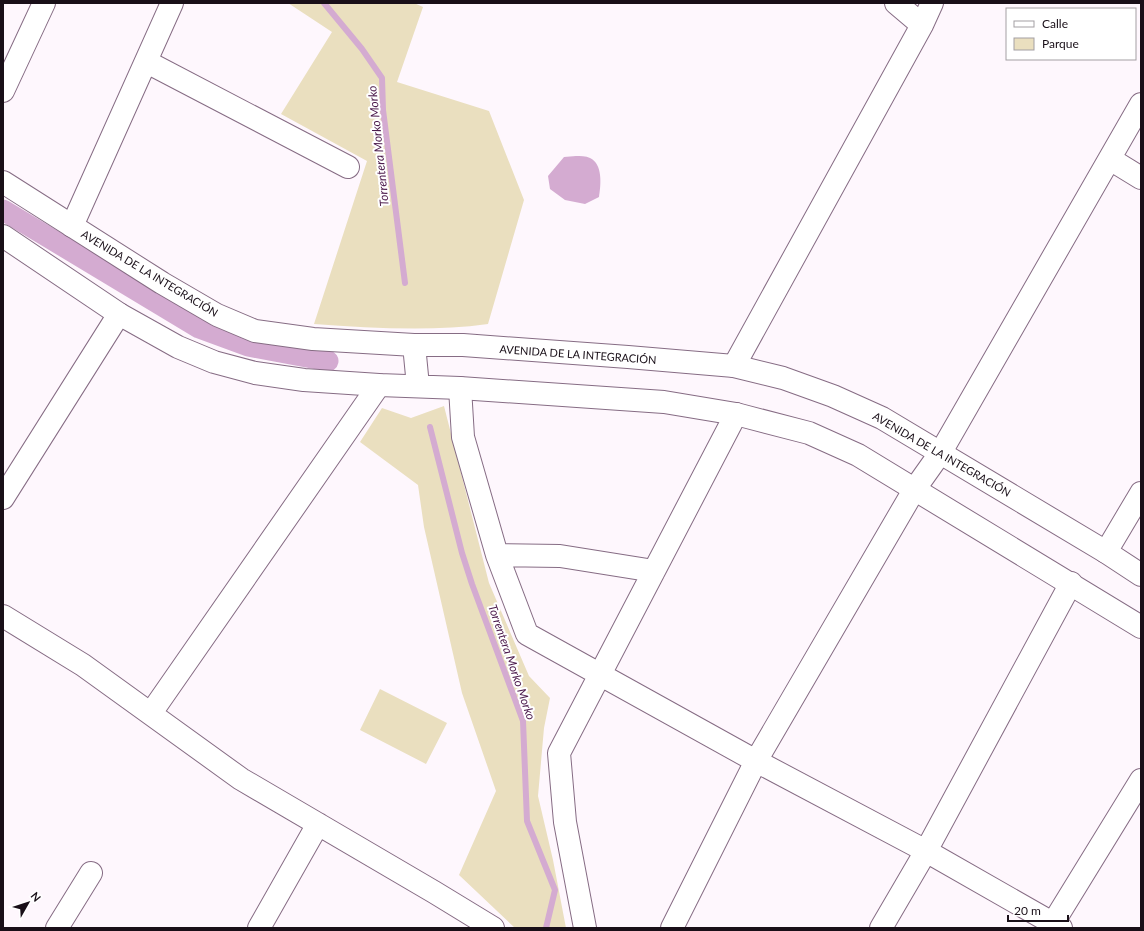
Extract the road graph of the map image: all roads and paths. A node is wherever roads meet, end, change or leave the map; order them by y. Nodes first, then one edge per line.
1 (44, 3) edge
2 (172, 3) edge
3 (896, 3) edge
4 (932, 3) edge
5 (922, 25) junction
6 (147, 62) junction
7 (3, 91) edge
8 (1141, 104) edge
9 (1110, 159) junction
10 (348, 167) dead end
11 (1141, 178) edge
12 (3, 182) edge
13 (72, 226) junction
14 (3, 236) edge
15 (119, 314) junction
16 (414, 345) junction
17 (734, 366) junction
18 (379, 385) junction
19 (418, 386) junction
20 (460, 388) junction
21 (736, 414) junction
22 (941, 452) junction
23 (914, 490) junction
24 (1141, 493) edge
25 (3, 498) edge
26 (1106, 552) junction
27 (497, 555) junction
28 (654, 571) junction
29 (1141, 575) edge
30 (1071, 584) junction
31 (3, 616) edge
32 (1141, 627) edge
33 (601, 674) junction
34 (150, 713) junction
35 (756, 761) junction
36 (1141, 780) edge
37 (318, 824) junction
38 (926, 851) junction
39 (91, 873) dead end
40 (480, 925) edge
41 (1055, 926) edge
42 (57, 928) edge
43 (259, 928) edge
44 (585, 928) edge
45 (672, 928) edge
46 (881, 928) edge

1 - 7 street
2 - 6 street
3 - 5 street
4 - 5 street
5 - 17 street
6 - 10 street
6 - 13 street
8 - 9 street
9 - 11 street
9 - 22 street
12 - 13 street, AVENIDA DE LA INTEGRACIÓN
13 - 16 street, AVENIDA DE LA INTEGRACIÓN
14 - 15 street
15 - 18 street
15 - 25 street
16 - 17 street, AVENIDA DE LA INTEGRACIÓN
16 - 19 street
17 - 22 street, AVENIDA DE LA INTEGRACIÓN
18 - 19 street
18 - 34 street
19 - 20 street
20 - 21 street
20 - 27 street
21 - 23 street
21 - 28 street
22 - 23 street
22 - 26 street, AVENIDA DE LA INTEGRACIÓN
23 - 30 street
23 - 35 street
24 - 26 street
26 - 29 street, AVENIDA DE LA INTEGRACIÓN
27 - 28 street
27 - 33 street
28 - 33 street
30 - 32 street
30 - 38 street
31 - 34 street
33 - 35 street
33 - 44 street
34 - 37 street
35 - 38 street
35 - 45 street
36 - 41 street
37 - 40 street
37 - 43 street
38 - 41 street
38 - 46 street
39 - 42 street

